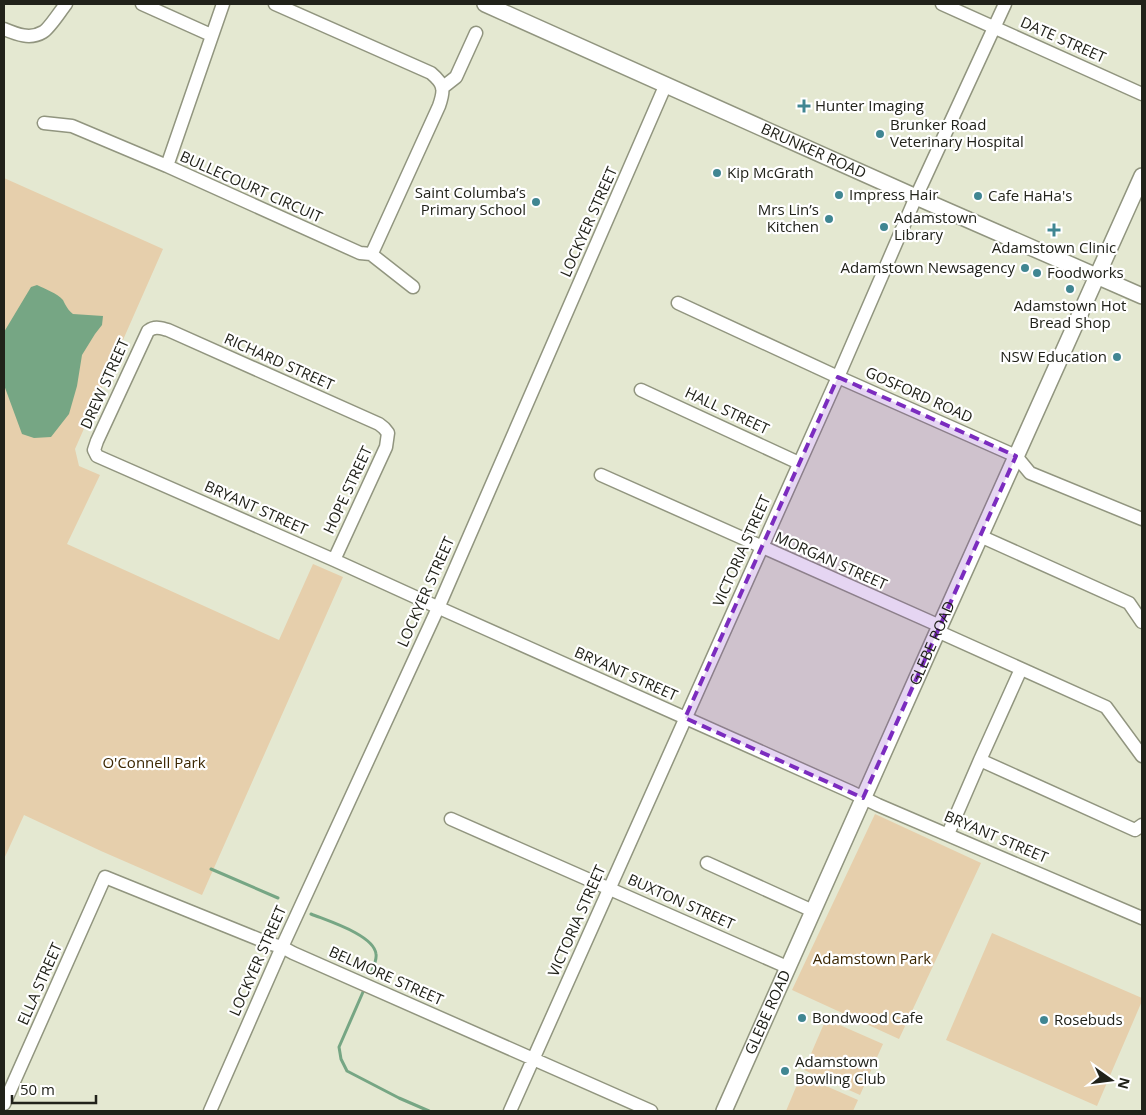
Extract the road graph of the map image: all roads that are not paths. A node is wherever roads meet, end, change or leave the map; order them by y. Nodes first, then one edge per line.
1 (66, 4) edge
2 (142, 4) edge
3 (223, 4) edge
4 (275, 4) edge
5 (485, 4) edge
6 (942, 4) edge
7 (1005, 4) edge
8 (994, 27) junction
9 (4, 29) edge
10 (476, 33) dead end
11 (212, 35) junction
12 (666, 84) junction
13 (442, 88) junction
14 (1142, 94) edge
15 (44, 123) dead end
16 (167, 166) junction
17 (1142, 176) edge
18 (916, 197) junction
19 (371, 254) junction
20 (1097, 276) junction
21 (413, 287) dead end
22 (1142, 296) edge
23 (678, 303) dead end
24 (153, 328) joint
25 (838, 377) junction
26 (641, 390) dead end
27 (388, 433) joint
28 (97, 456) joint
29 (1016, 456) junction
30 (799, 463) junction
31 (601, 475) dead end
32 (1142, 519) edge
33 (980, 536) junction
34 (762, 548) junction
35 (334, 560) junction
36 (438, 608) junction
37 (1142, 622) edge
38 (938, 629) junction
39 (1021, 669) junction
40 (685, 718) junction
41 (1142, 756) edge
42 (980, 760) junction
43 (863, 798) junction
44 (451, 819) dead end
45 (1142, 825) edge
46 (948, 834) junction
47 (708, 864) dead end
48 (105, 877) joint
49 (610, 888) junction
50 (813, 911) junction
51 (1142, 918) edge
52 (282, 947) junction
53 (787, 967) junction
54 (533, 1060) junction
55 (4, 1104) edge
56 (210, 1111) edge
57 (510, 1111) edge
58 (651, 1111) edge
59 (724, 1111) edge

1 - 9 street
2 - 11 street
3 - 11 street, BULLECOURT CIRCUIT
4 - 13 street
5 - 12 main road, BRUNKER ROAD
6 - 8 street, DATE STREET
7 - 8 street, VICTORIA STREET
8 - 14 street, DATE STREET
8 - 18 street, VICTORIA STREET
10 - 13 street
11 - 16 street, BULLECOURT CIRCUIT
12 - 18 main road, BRUNKER ROAD
12 - 36 street, LOCKYER STREET
13 - 19 street
15 - 16 street
16 - 19 street, BULLECOURT CIRCUIT
17 - 20 main road, GLEBE ROAD
18 - 20 main road, BRUNKER ROAD
18 - 25 street, VICTORIA STREET
19 - 21 street, BULLECOURT CIRCUIT
20 - 22 main road, BRUNKER ROAD
20 - 29 main road, GLEBE ROAD
23 - 25 street, GOSFORD ROAD
24 - 27 street, RICHARD STREET
24 - 28 street, DREW STREET
25 - 29 street, GOSFORD ROAD
25 - 30 street, VICTORIA STREET
26 - 30 street, HALL STREET
27 - 35 street, HOPE STREET
28 - 35 street, BRYANT STREET
29 - 32 street, GOSFORD ROAD
29 - 33 main road, GLEBE ROAD
30 - 34 street, VICTORIA STREET
31 - 34 street, MORGAN STREET
33 - 37 street
33 - 38 main road, GLEBE ROAD
34 - 38 street, MORGAN STREET
34 - 40 street, VICTORIA STREET
35 - 36 street, BRYANT STREET
36 - 40 street, BRYANT STREET
36 - 52 street, LOCKYER STREET
38 - 39 street, MORGAN STREET
38 - 43 main road, GLEBE ROAD
39 - 41 street, MORGAN STREET
39 - 42 street
40 - 43 street, BRYANT STREET
40 - 49 street, VICTORIA STREET
42 - 45 street
42 - 46 street
43 - 46 street, BRYANT STREET
43 - 50 main road, GLEBE ROAD
44 - 49 street, BUXTON STREET
46 - 51 street, BRYANT STREET
47 - 50 street
48 - 52 street, BELMORE STREET
48 - 55 street, ELLA STREET
49 - 53 street, BUXTON STREET
49 - 54 street, VICTORIA STREET
50 - 53 main road, GLEBE ROAD
52 - 54 street, BELMORE STREET
52 - 56 street, LOCKYER STREET
53 - 59 main road, GLEBE ROAD
54 - 57 street, VICTORIA STREET
54 - 58 street, BELMORE STREET

